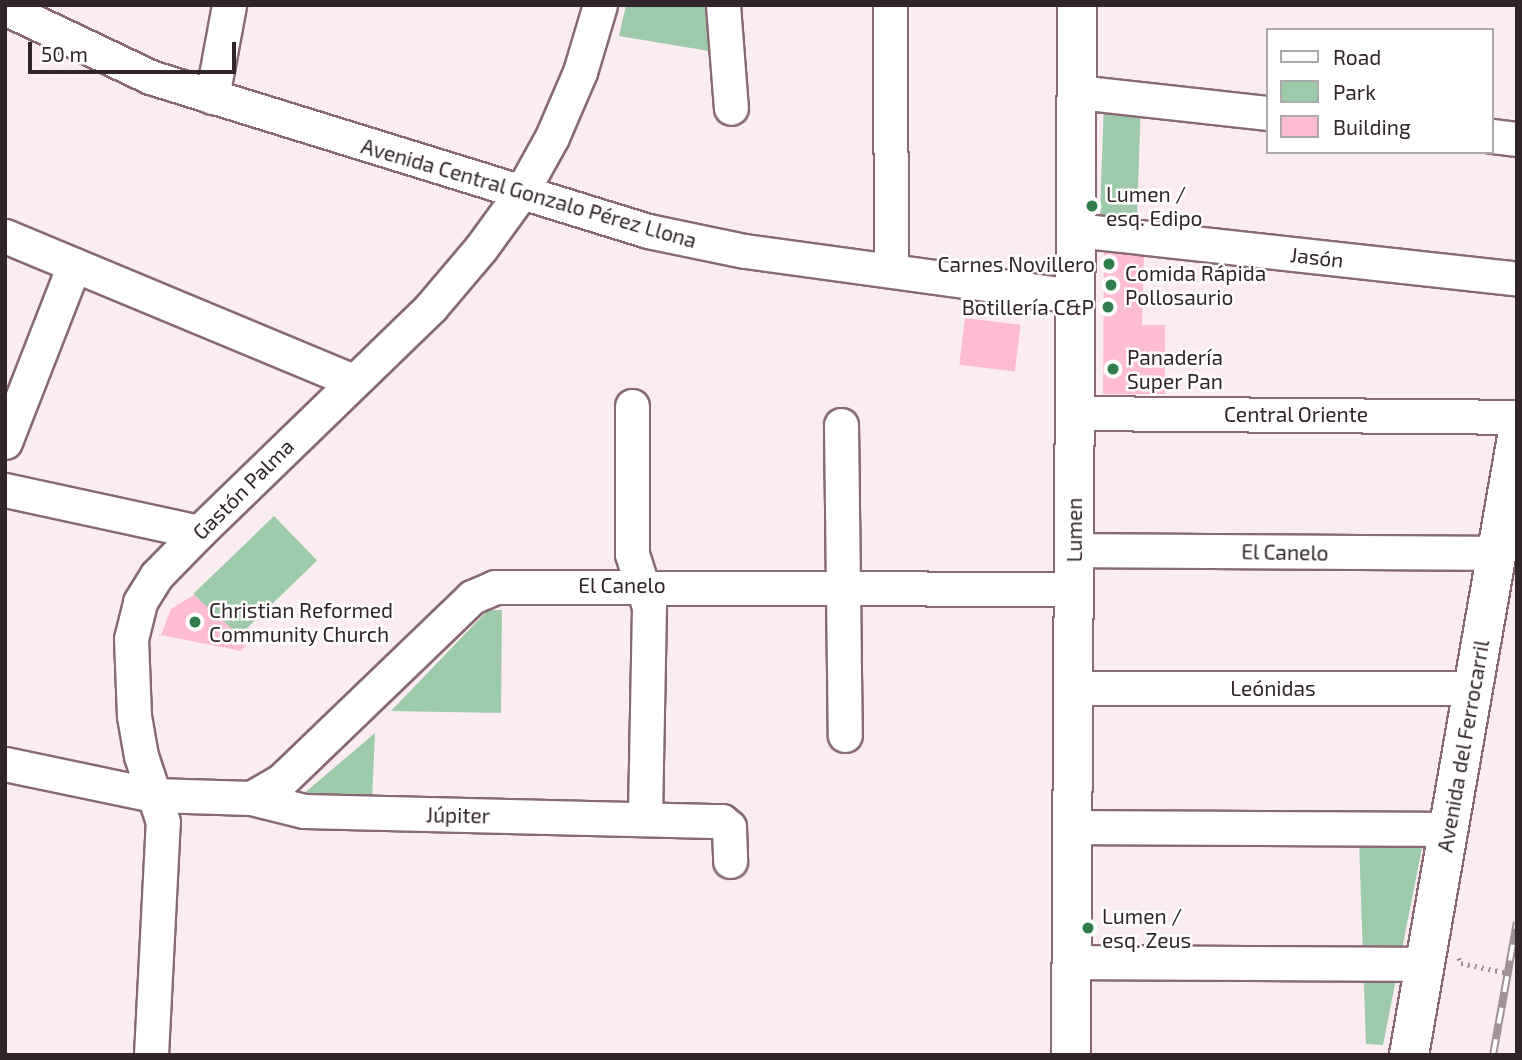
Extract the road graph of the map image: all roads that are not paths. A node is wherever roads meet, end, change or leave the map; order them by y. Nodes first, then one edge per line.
1 (229, 5) edge
2 (723, 5) edge
3 (890, 5) edge
4 (1077, 5) edge
5 (598, 6) edge
6 (22, 10) edge
7 (1077, 92) junction
8 (212, 97) junction
9 (731, 108) dead end
10 (1266, 113) edge
11 (1494, 136) edge
12 (1517, 139) edge
13 (521, 193) junction
14 (1076, 230) junction
15 (5, 236) edge
16 (74, 265) junction
17 (891, 270) junction
18 (1517, 279) edge
19 (1075, 296) junction
20 (353, 380) junction
21 (632, 406) dead end
22 (1075, 413) junction
23 (1517, 417) edge
24 (841, 425) dead end
25 (1517, 436) edge
26 (5, 442) edge
27 (5, 490) edge
28 (199, 532) junction
29 (1074, 550) junction
30 (1496, 553) junction
31 (642, 586) junction
32 (844, 587) junction
33 (1074, 589) junction
34 (1073, 688) junction
35 (1473, 688) junction
36 (845, 735) dead end
37 (5, 764) edge
38 (154, 795) junction
39 (251, 798) junction
40 (645, 818) junction
41 (1073, 827) junction
42 (1448, 830) junction
43 (730, 861) dead end
44 (1072, 962) junction
45 (1425, 964) junction
46 (151, 1055) edge
47 (1071, 1055) edge
48 (1409, 1055) edge

1 - 8 street
2 - 9 street
3 - 17 street
4 - 7 street, Lumen
5 - 13 street, Gastón Palma
6 - 8 street, Avenida Central Gonzalo Pérez Llona
7 - 10 street
7 - 14 street, Lumen
8 - 13 street, Avenida Central Gonzalo Pérez Llona
11 - 12 street
13 - 17 street, Avenida Central Gonzalo Pérez Llona
13 - 20 street, Gastón Palma
14 - 18 street, Jasón
14 - 19 street, Lumen
15 - 16 street
16 - 20 street
16 - 26 street
17 - 19 street, Avenida Central Gonzalo Pérez Llona
19 - 22 street, Lumen
20 - 28 street, Gastón Palma
21 - 31 street
22 - 23 street, Central Oriente
22 - 29 street, Lumen
24 - 32 street
25 - 30 street, Avenida del Ferrocarril
27 - 28 street
28 - 38 street, Gastón Palma
29 - 30 street, El Canelo
29 - 33 street, Lumen
30 - 35 street, Avenida del Ferrocarril
31 - 32 street, El Canelo
31 - 39 street, El Canelo
31 - 40 street
32 - 33 street, El Canelo
32 - 36 street
33 - 34 street, Lumen
34 - 35 street, Leónidas
34 - 41 street, Lumen
35 - 42 street, Avenida del Ferrocarril
37 - 38 street
38 - 39 street, Júpiter
38 - 46 street, Gastón Palma
39 - 40 street, Júpiter
40 - 43 street, Júpiter
41 - 42 street
41 - 44 street, Lumen
42 - 45 street, Avenida del Ferrocarril
44 - 45 street
44 - 47 street, Lumen
45 - 48 street, Avenida del Ferrocarril

